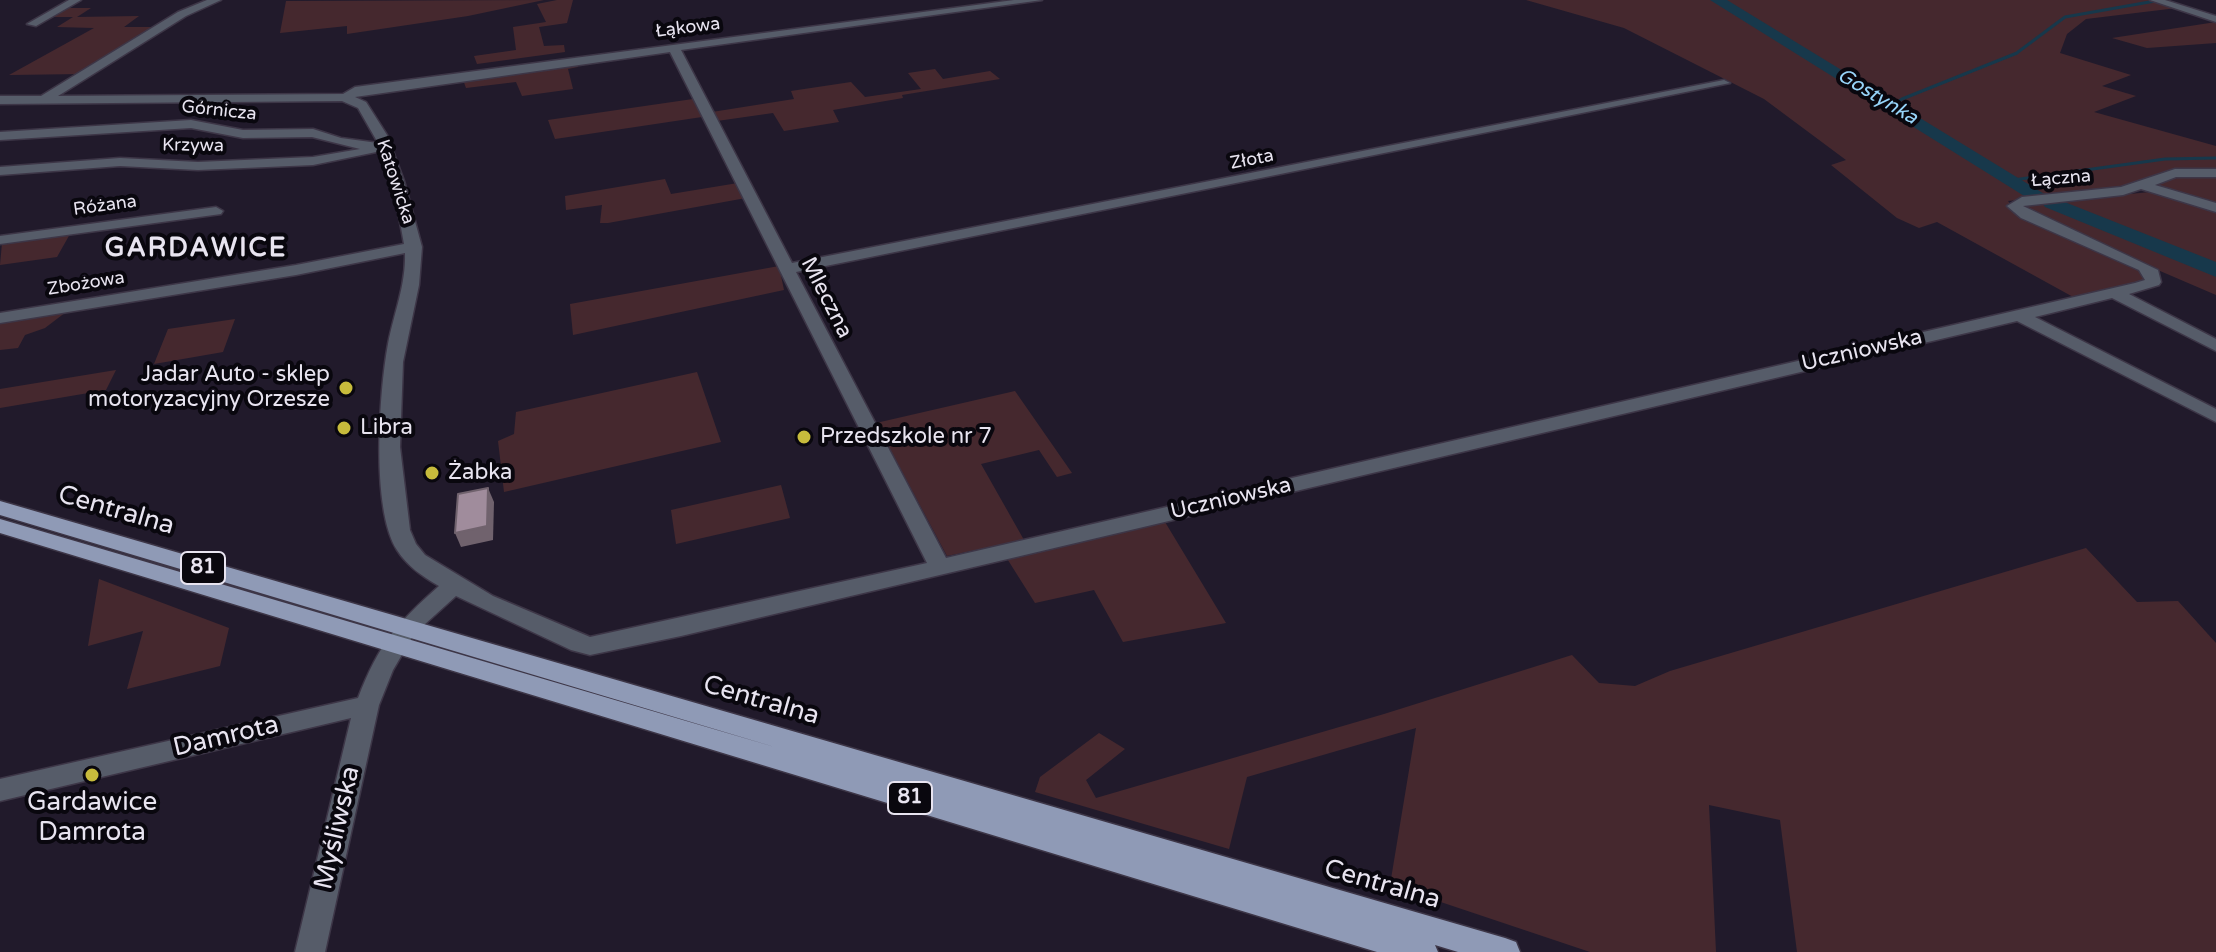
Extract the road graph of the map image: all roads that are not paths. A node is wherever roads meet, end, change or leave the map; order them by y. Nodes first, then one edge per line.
1 (76, 0) edge
2 (216, 0) edge
3 (1037, 0) edge
4 (2155, 0) edge
5 (2216, 19) edge
6 (32, 24) dead end
7 (674, 48) junction
8 (1724, 83) dead end
9 (345, 98) junction
10 (2, 101) edge
11 (41, 101) junction
12 (0, 136) edge
13 (384, 148) junction
14 (0, 171) edge
15 (2216, 173) edge
16 (2142, 185) junction
17 (2216, 208) edge
18 (216, 211) dead end
19 (0, 240) edge
20 (414, 247) junction
21 (786, 269) junction
22 (2152, 273) joint
23 (2114, 293) junction
24 (2019, 315) junction
25 (0, 318) edge
26 (2216, 346) edge
27 (2216, 416) edge
28 (0, 508) edge
29 (0, 526) edge
30 (940, 567) junction
31 (453, 586) junction
32 (401, 636) junction
33 (367, 705) junction
34 (0, 790) edge
35 (310, 952) edge
36 (1423, 952) edge
37 (1505, 952) edge

1 - 6 street
2 - 11 street
3 - 7 street, Łąkowa
4 - 5 street
7 - 9 street, Łąkowa
7 - 21 street, Mleczna
8 - 21 street, Złota
9 - 11 street
9 - 13 street, Katowicka
10 - 11 street
12 - 13 street, Górnicza
13 - 14 street, Krzywa
13 - 20 street, Katowicka
15 - 16 street, Łączna
16 - 17 street
16 - 22 street, Łączna
18 - 19 street, Różana
20 - 25 street, Zbożowa
20 - 31 street, Katowicka
21 - 30 street, Mleczna
22 - 23 street, Uczniowska
23 - 24 street, Uczniowska
23 - 26 street
24 - 27 street
24 - 30 street, Uczniowska
28 - 32 main road, Centralna / 81
29 - 32 main road, Centralna / 81
30 - 31 street, Uczniowska
31 - 32 street
32 - 33 street
32 - 36 main road, Centralna / 81
32 - 37 main road, Centralna / 81
33 - 34 street, Damrota
33 - 35 street, Myśliwska

